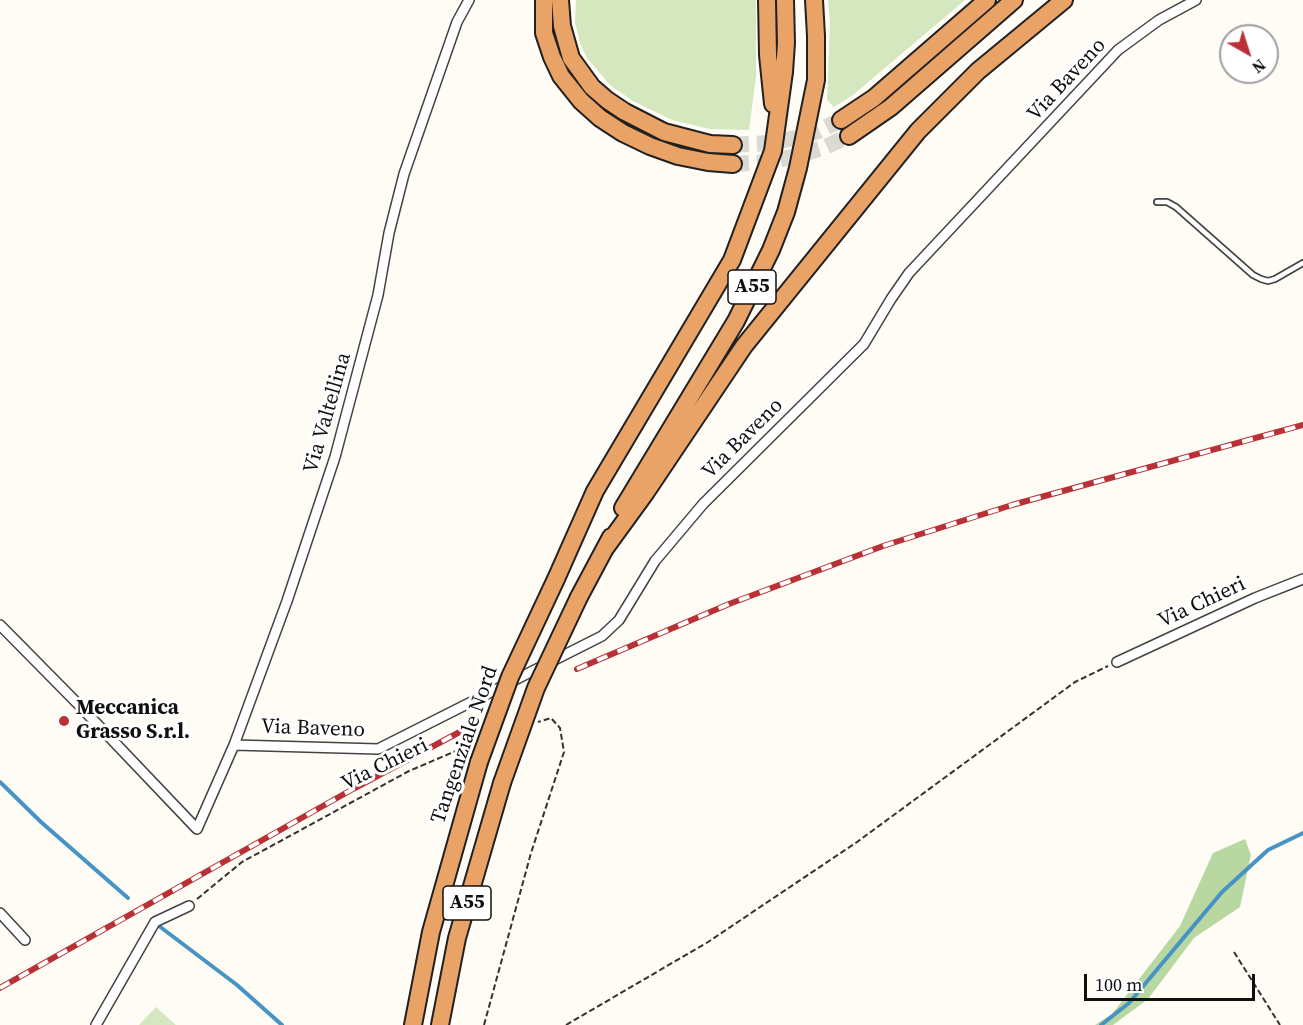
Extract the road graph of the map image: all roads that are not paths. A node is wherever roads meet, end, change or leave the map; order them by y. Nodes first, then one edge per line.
1 (469, 0) edge
2 (544, 0) edge
3 (560, 0) edge
4 (767, 0) edge
5 (784, 0) edge
6 (814, 0) edge
7 (987, 0) edge
8 (1014, 0) edge
9 (1064, 0) edge
10 (1196, 0) edge
11 (841, 120) tunnel mouth
12 (775, 129) junction
13 (849, 136) tunnel mouth
14 (733, 145) tunnel mouth
15 (733, 164) tunnel mouth
16 (1157, 202) dead end
17 (1303, 262) edge
18 (606, 547) junction
19 (1303, 579) edge
20 (0, 625) edge
21 (1117, 662) road end
22 (234, 744) junction
23 (189, 906) road end
24 (0, 913) edge
25 (25, 940) dead end
26 (96, 1025) edge
27 (413, 1025) edge
28 (440, 1025) edge

1 - 22 street, Via Valtellina
2 - 15 highway
3 - 14 highway
4 - 12 highway, A55
5 - 12 highway, A55
6 - 18 highway, A55
7 - 11 highway
8 - 13 highway
9 - 18 highway, A55
10 - 22 street, Via Baveno
12 - 27 highway, Tangenziale Nord / A55, bridge
16 - 17 lane
18 - 28 highway, A55, bridge
19 - 21 street, Via Chieri
20 - 22 street, Via Valtellina
23 - 26 street
24 - 25 street

